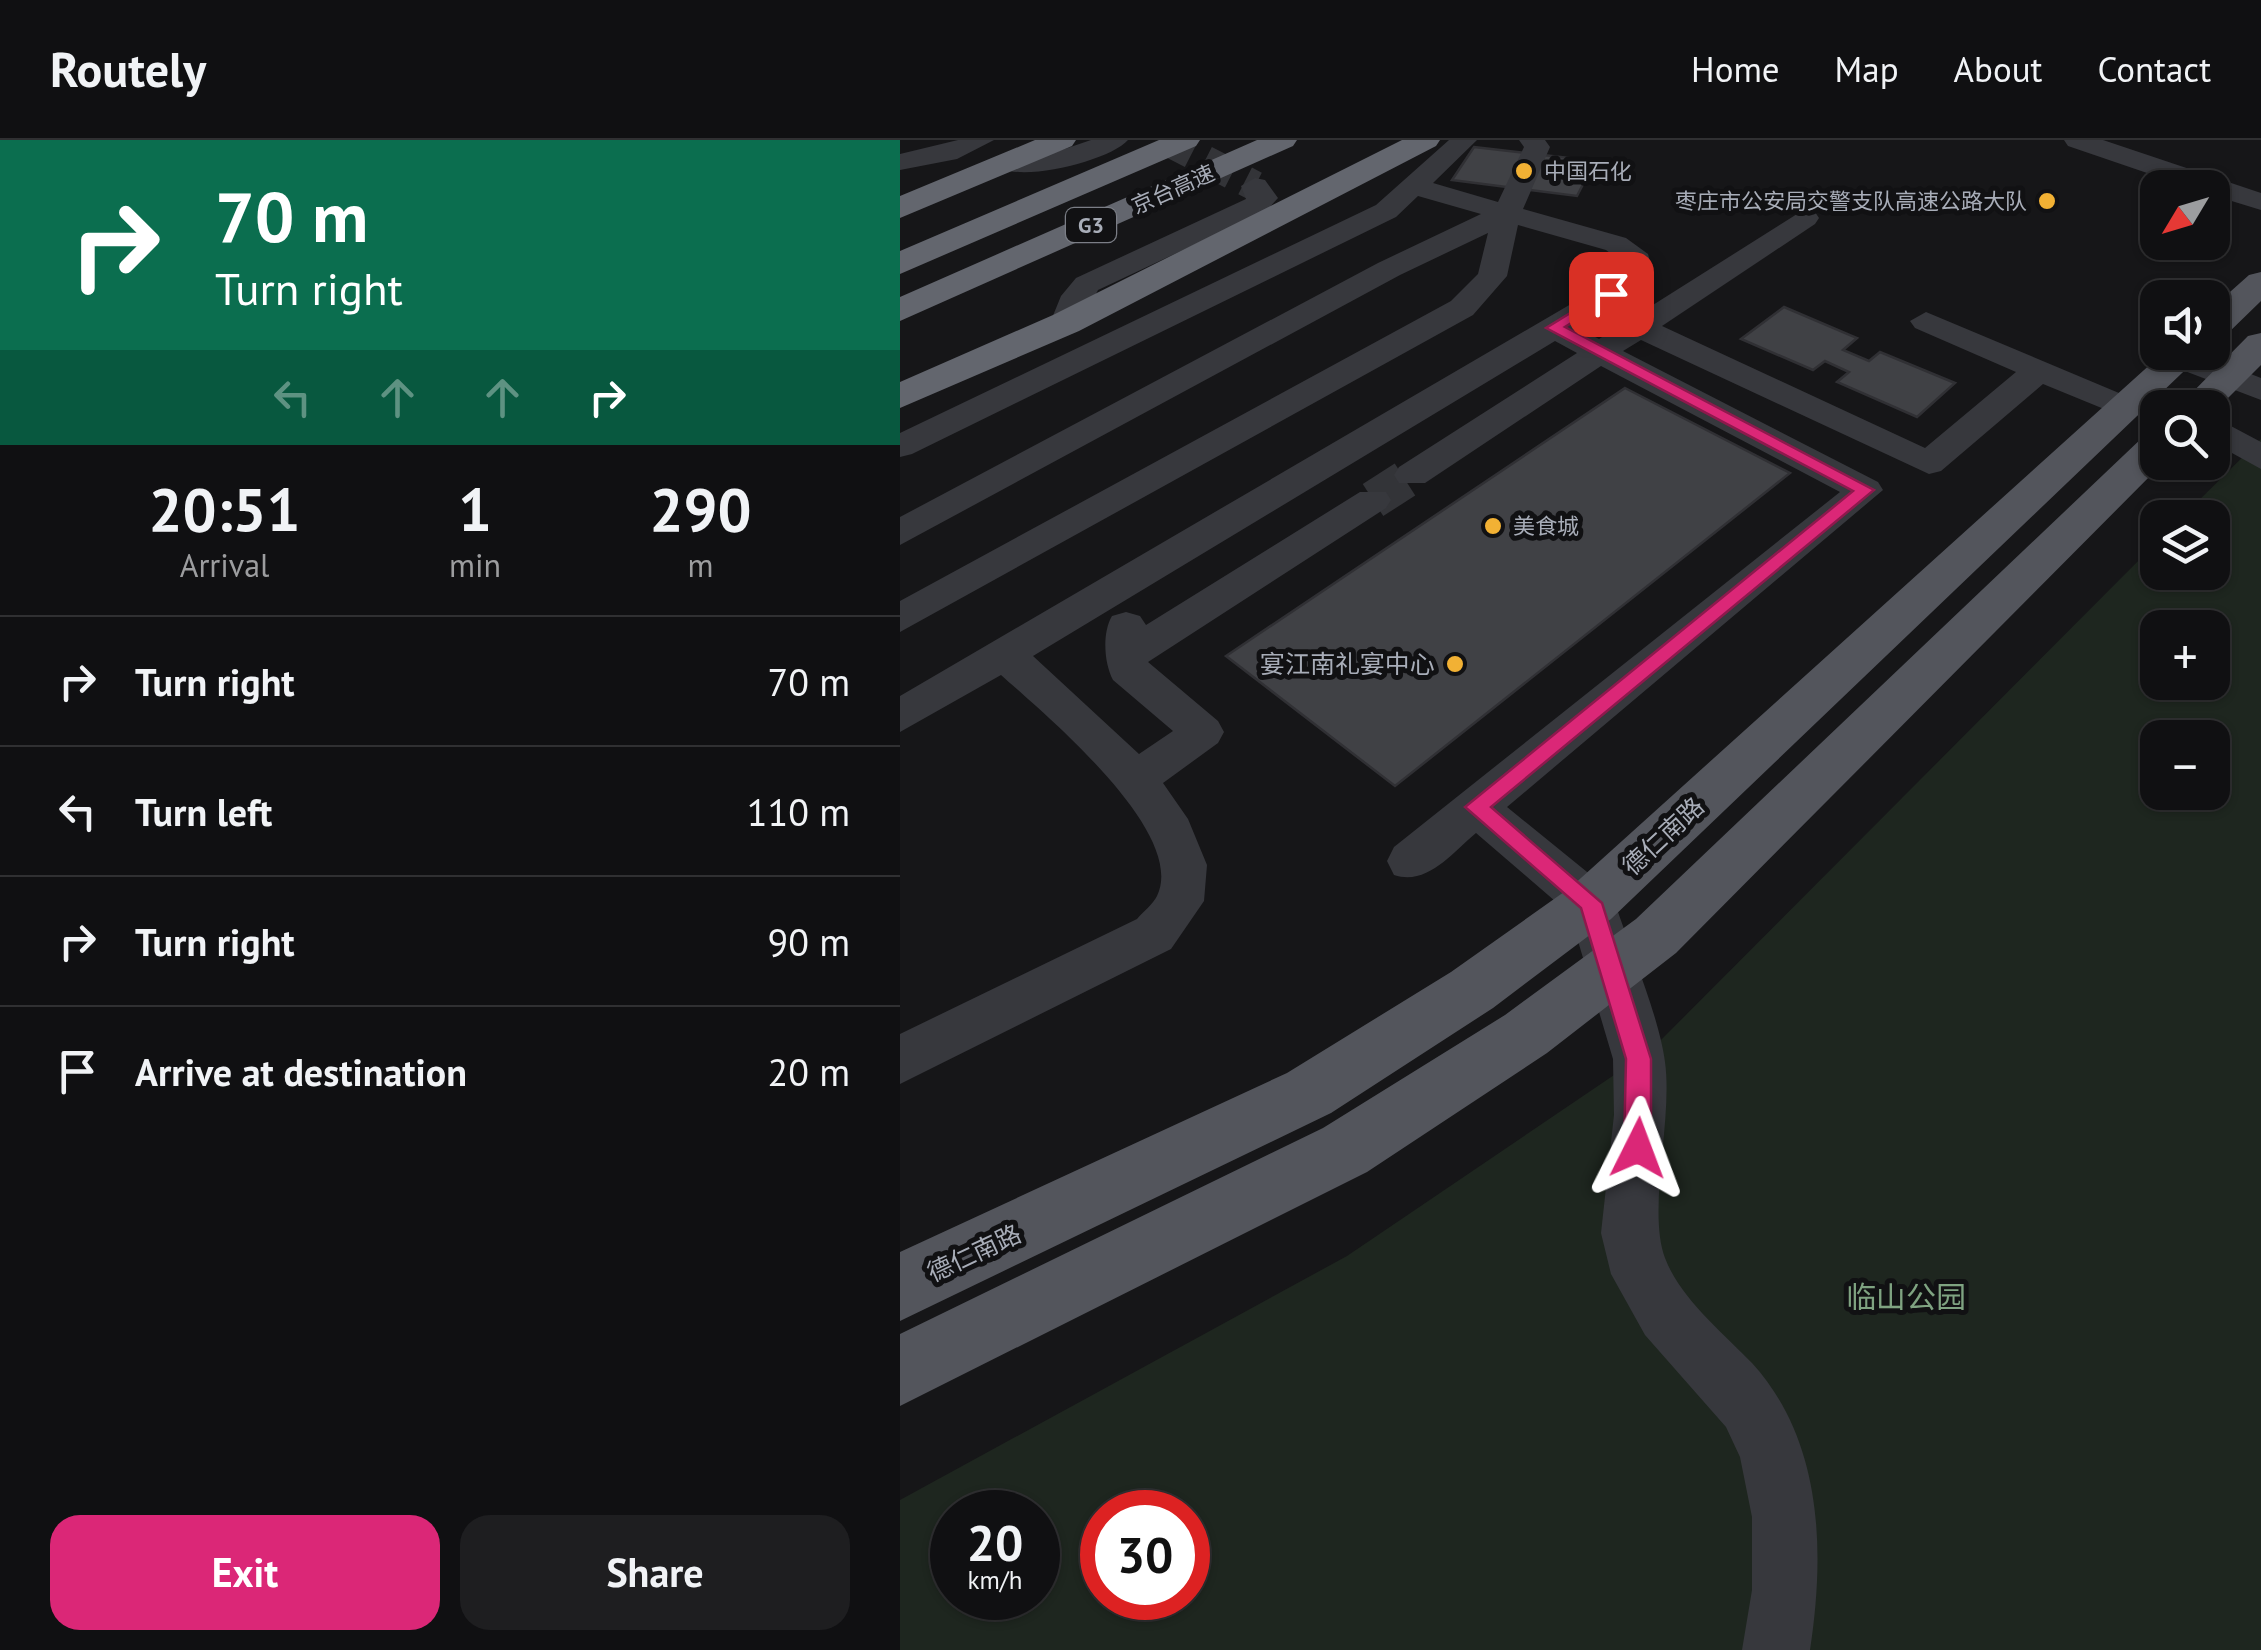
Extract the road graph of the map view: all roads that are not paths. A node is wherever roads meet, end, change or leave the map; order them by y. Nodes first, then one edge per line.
1 (981, 140) edge
2 (1061, 140) edge
3 (1115, 140) edge
4 (1185, 140) edge
5 (1282, 140) edge
6 (1425, 140) edge
7 (1464, 140) edge
8 (1532, 140) edge
9 (2076, 140) edge
10 (937, 146) edge
11 (900, 162) edge
12 (1005, 164) junction
13 (1255, 186) dead end
14 (1412, 186) junction
15 (2261, 202) edge
16 (912, 203) edge
17 (1386, 212) junction
18 (1507, 213) junction
19 (1804, 218) dead end
20 (900, 264) edge
21 (1389, 269) junction
22 (2261, 282) edge
23 (900, 310) edge
24 (1926, 321) dead end
25 (1066, 323) junction
26 (1639, 327) junction
27 (1554, 328) junction
28 (2230, 335) edge
29 (2261, 344) edge
30 (1388, 349) junction
31 (1600, 352) junction
32 (2230, 359) edge
33 (2039, 370) junction
34 (2209, 370) edge
35 (2185, 390) edge
36 (900, 396) edge
37 (2140, 426) edge
38 (2140, 429) edge
39 (2140, 429) edge
40 (2230, 438) edge
41 (900, 446) edge
42 (2261, 458) edge
43 (1412, 475) tunnel mouth
44 (1373, 500) tunnel mouth
45 (900, 534) edge
46 (900, 552) edge
47 (945, 594) junction
48 (1096, 600) junction
49 (900, 618) edge
50 (1004, 654) junction
51 (1129, 654) junction
52 (900, 716) edge
53 (1137, 778) junction
54 (1476, 807) junction
55 (1410, 861) dead end
56 (1591, 903) junction
57 (1609, 971) junction
58 (900, 1060) edge
59 (900, 1287) edge
60 (900, 1371) edge
61 (1776, 1650) edge

1 - 10 street
2 - 12 highway
3 - 12 street
4 - 20 highway, 京台高速 / G3
5 - 23 highway, 京台高速 / G3
6 - 25 highway
7 - 14 street
8 - 18 street
9 - 15 street
10 - 11 street
10 - 16 street
12 - 16 highway
13 - 25 street
14 - 17 street
14 - 18 street
17 - 18 street
17 - 21 street
17 - 41 street
18 - 21 street
18 - 27 street
18 - 30 street
19 - 26 street
21 - 30 street
21 - 45 street
22 - 28 main road, 德仁南路
24 - 33 street
25 - 36 highway
26 - 31 street
26 - 33 street
27 - 31 street
27 - 48 street
29 - 32 main road, 德仁南路
30 - 47 street
31 - 43 street
31 - 54 street
33 - 37 street
34 - 35 main road, 德仁南路
38 - 56 main road, 德仁南路
39 - 57 main road, 德仁南路
40 - 42 street
44 - 51 street
46 - 47 street
47 - 49 street
48 - 50 street
48 - 51 street
50 - 52 street
50 - 53 street
51 - 53 street
53 - 58 street
54 - 55 street
54 - 56 street
56 - 57 street
56 - 59 main road, 德仁南路
57 - 60 main road, 德仁南路
57 - 61 street

